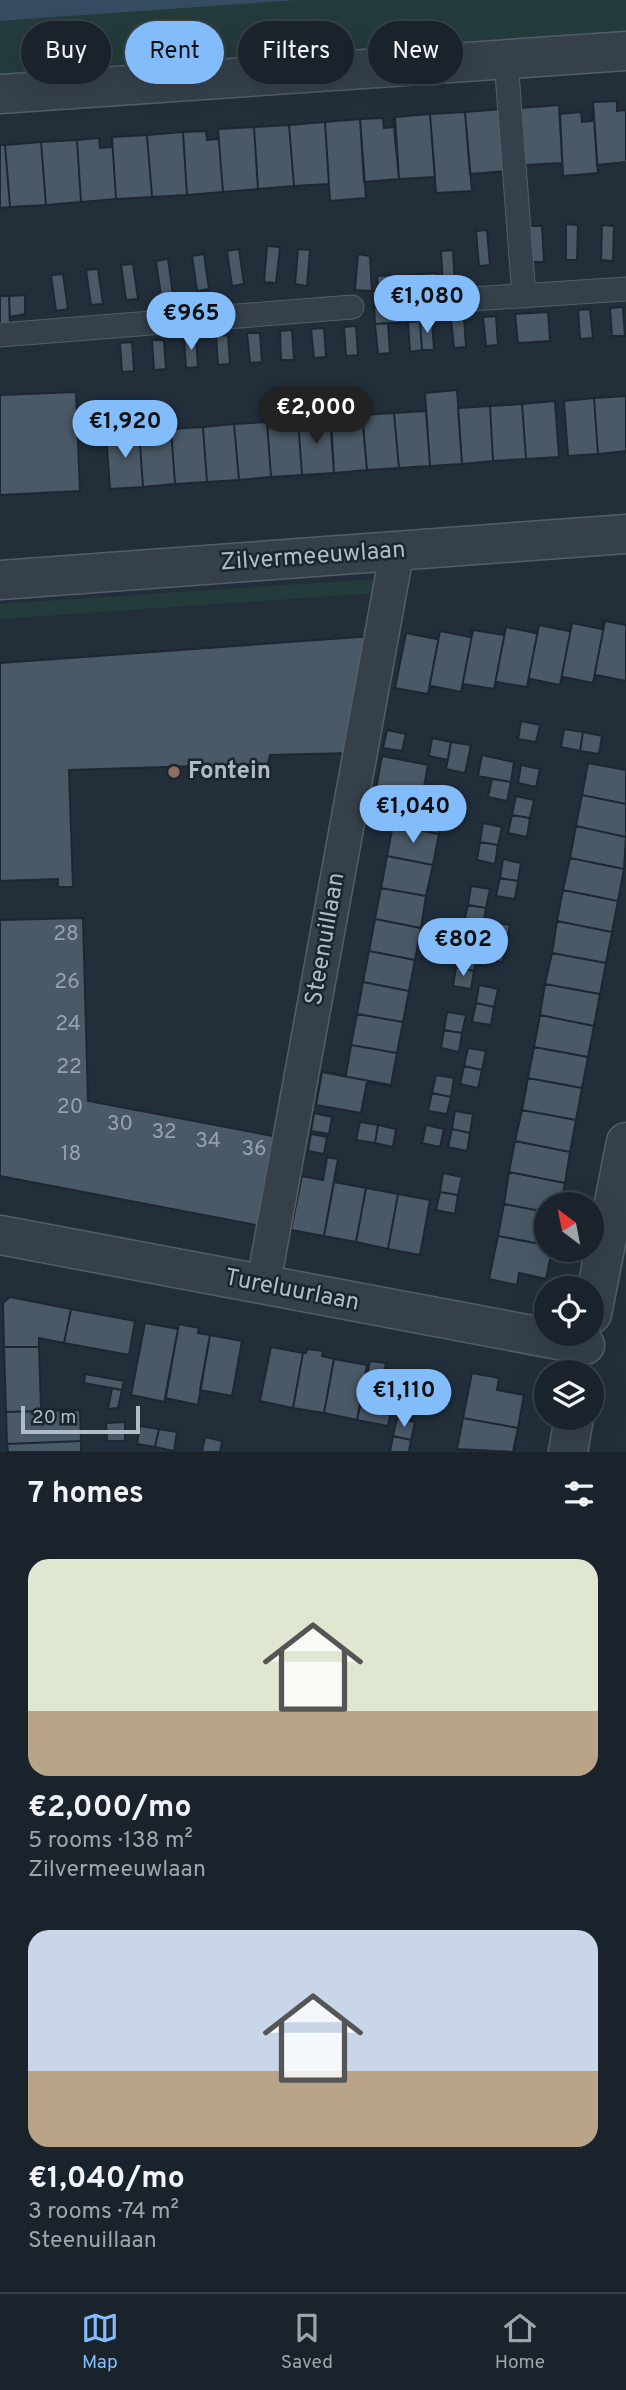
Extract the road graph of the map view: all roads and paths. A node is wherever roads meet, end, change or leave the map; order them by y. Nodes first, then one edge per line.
1 (626, 51) edge
2 (506, 60) junction
3 (0, 94) edge
4 (626, 289) edge
5 (524, 296) junction
6 (458, 300) dead end
7 (352, 307) dead end
8 (0, 335) edge
9 (626, 534) edge
10 (397, 551) junction
11 (0, 580) edge
12 (626, 1142) edge
13 (0, 1235) edge
14 (599, 1276) edge
15 (263, 1286) junction
16 (534, 1332) edge
17 (572, 1430) edge
18 (568, 1452) edge

1 - 2 street
2 - 3 street
2 - 5 lane
4 - 5 lane
5 - 6 lane
7 - 8 lane
9 - 10 street, Zilvermeeuwlaan
10 - 11 street, Zilvermeeuwlaan
10 - 15 street, Steenuillaan
12 - 14 street
13 - 15 street, Tureluurlaan
15 - 16 street, Tureluurlaan
17 - 18 street

